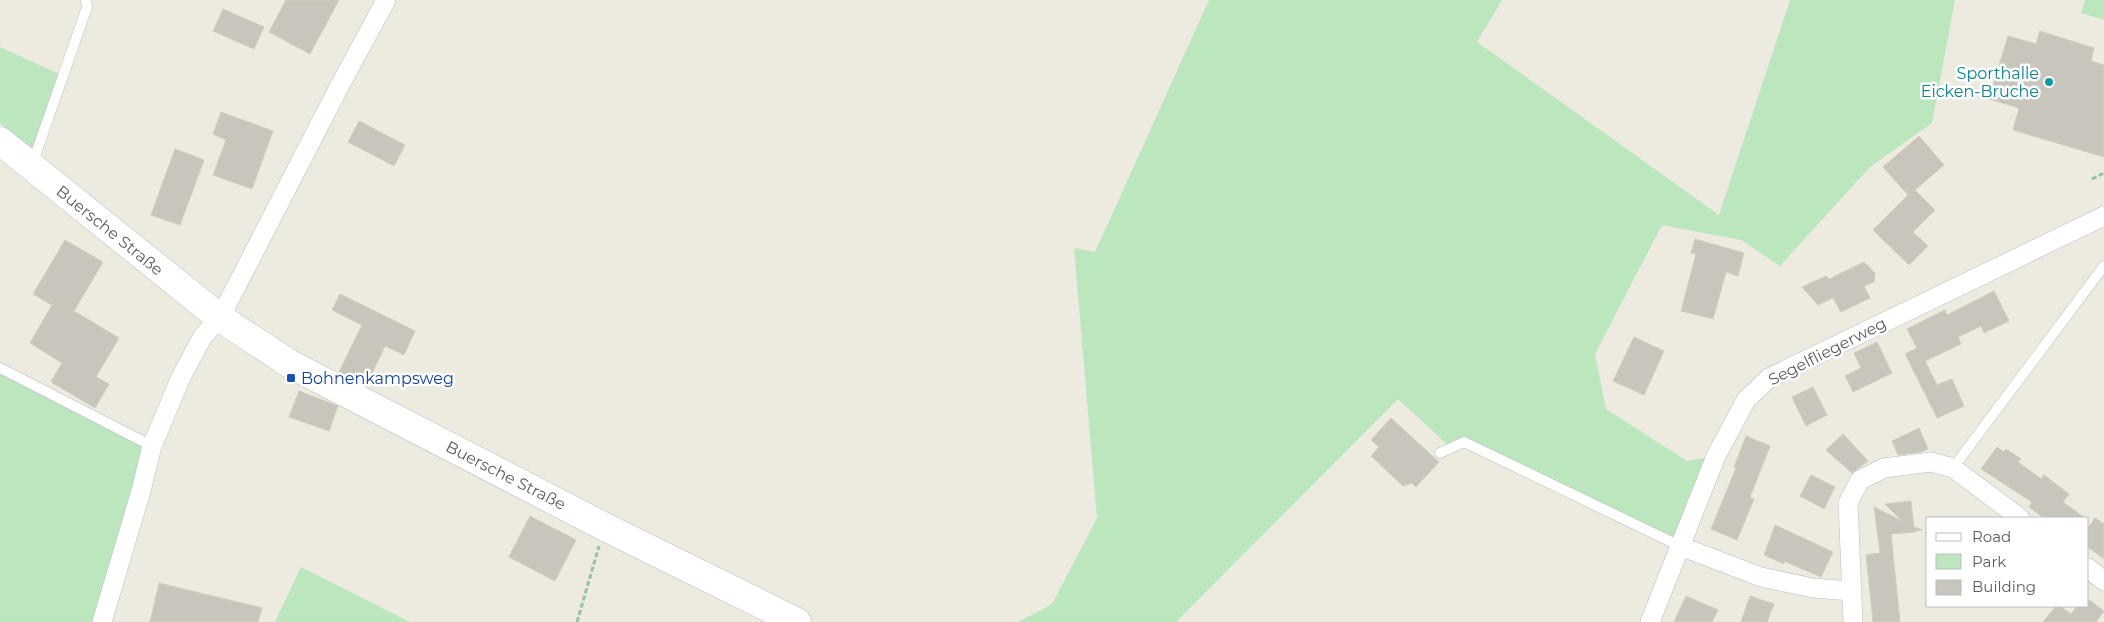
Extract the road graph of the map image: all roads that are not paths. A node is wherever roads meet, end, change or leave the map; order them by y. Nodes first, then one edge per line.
1 (86, 0) edge
2 (386, 0) edge
3 (0, 141) edge
4 (32, 167) junction
5 (2104, 216) edge
6 (2104, 266) edge
7 (220, 318) junction
8 (0, 368) edge
9 (152, 446) junction
10 (1440, 453) dead end
11 (1953, 468) junction
12 (2019, 517) edge
13 (1680, 546) junction
14 (2089, 569) edge
15 (2104, 580) edge
16 (1852, 591) junction
17 (102, 622) edge
18 (798, 622) edge
19 (1650, 622) edge
20 (1853, 622) edge

1 - 4 lane
2 - 7 street
3 - 4 main road, Buersche Straße
4 - 7 main road, Buersche Straße
5 - 13 street, Segelfliegerweg
6 - 11 lane
7 - 9 street
7 - 18 main road, Buersche Straße
8 - 9 lane
9 - 17 street
10 - 13 lane
11 - 12 street
11 - 16 street
13 - 16 street
13 - 19 street, Segelfliegerweg
14 - 15 street
16 - 20 street

